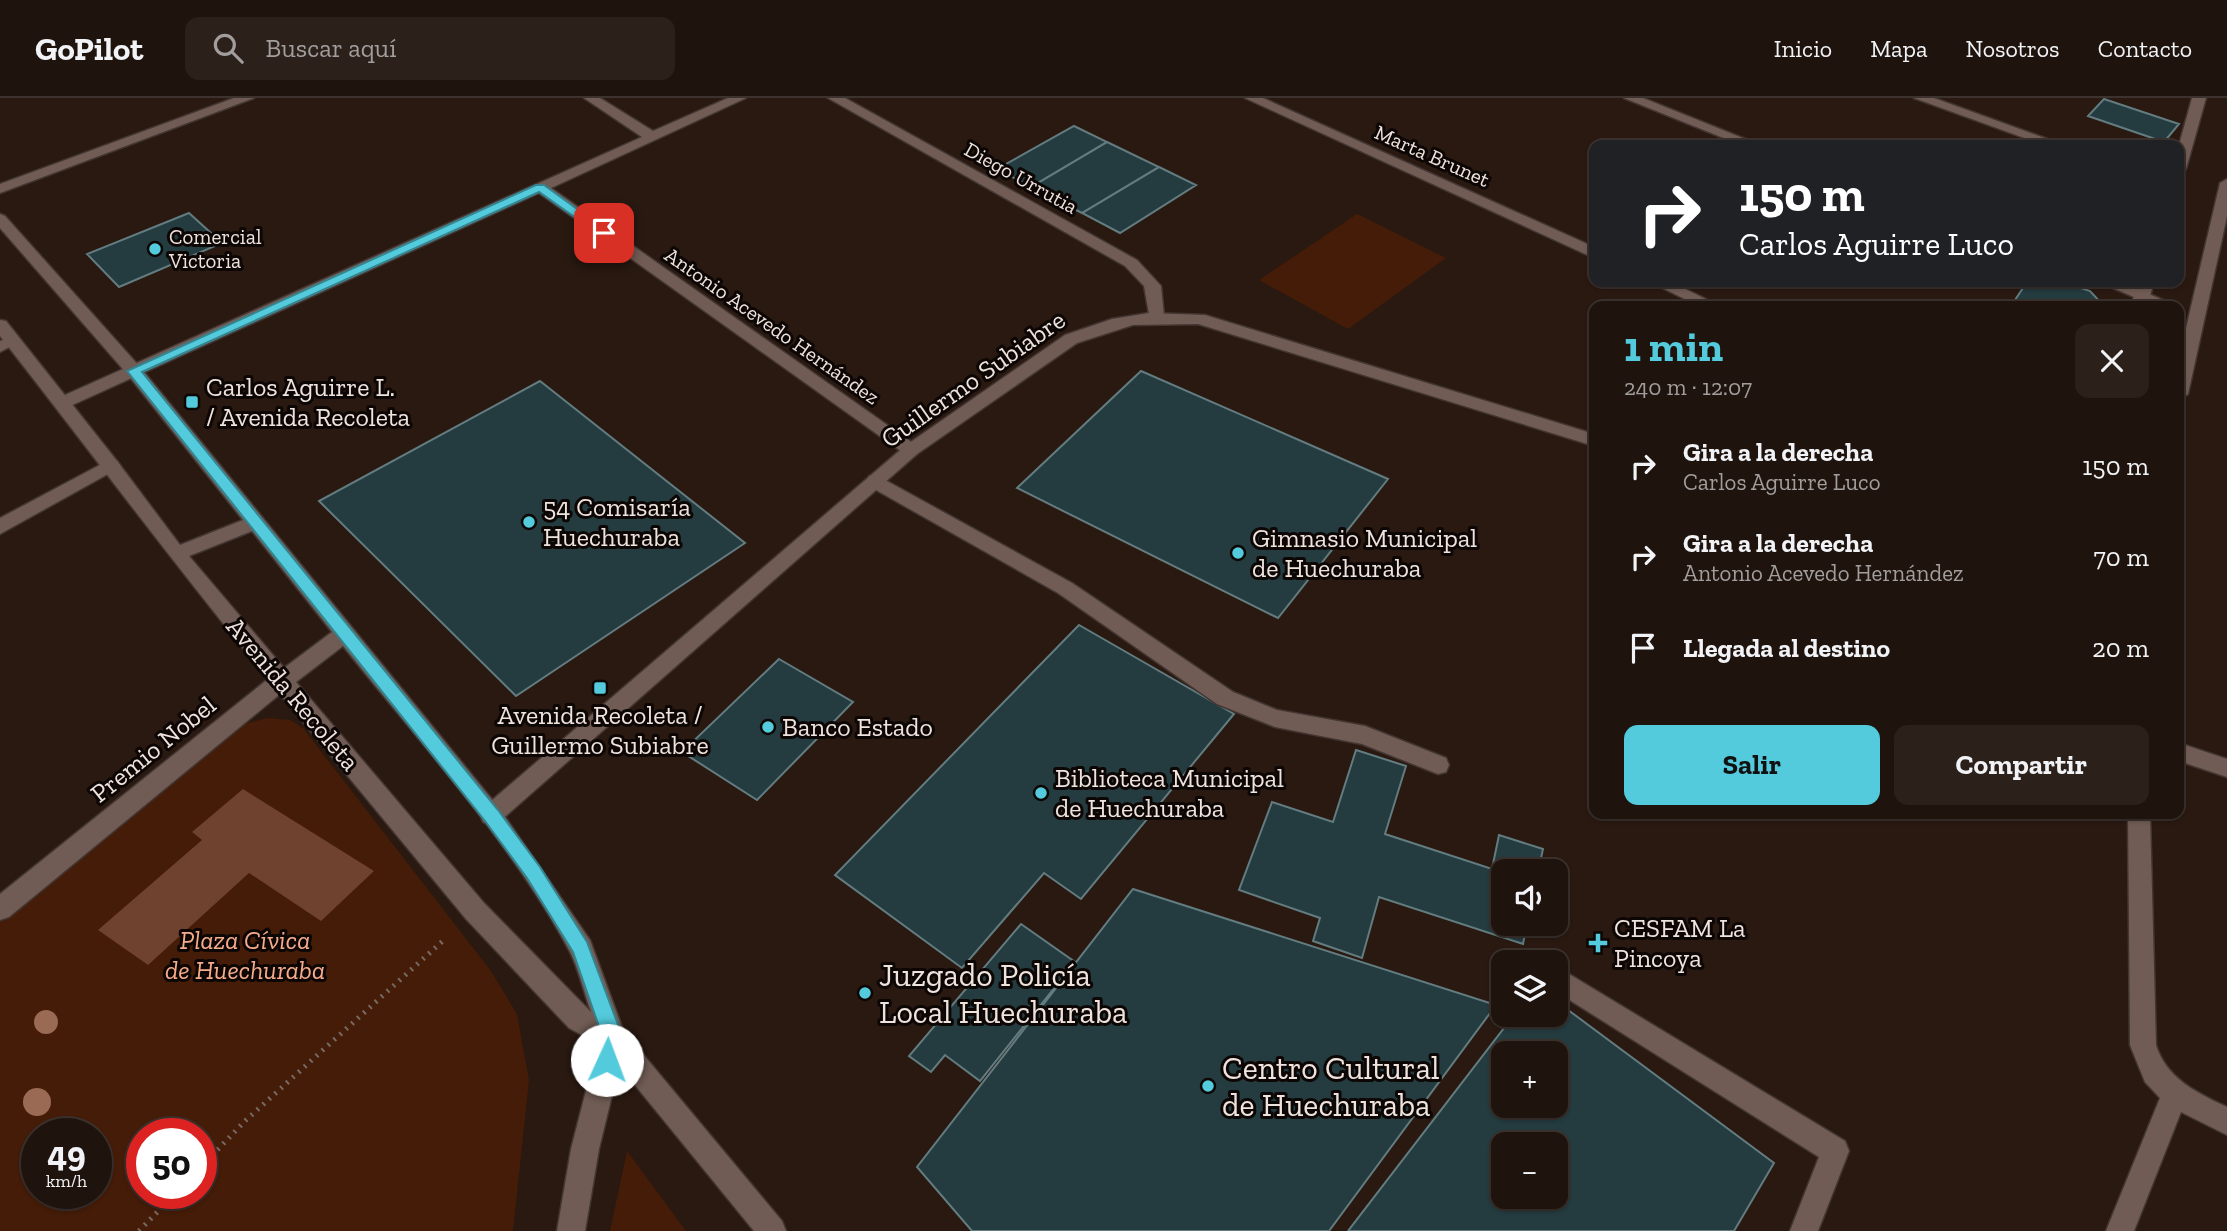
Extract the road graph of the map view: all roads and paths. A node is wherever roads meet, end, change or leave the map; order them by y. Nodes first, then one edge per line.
1 (247, 98) edge
2 (591, 98) edge
3 (739, 98) edge
4 (835, 98) edge
5 (1252, 98) edge
6 (1630, 98) edge
7 (1922, 98) edge
8 (2199, 98) edge
9 (652, 137) junction
10 (1740, 140) edge
11 (2043, 140) edge
12 (2184, 151) edge
13 (2227, 183) edge
14 (540, 187) junction
15 (0, 189) edge
16 (0, 219) edge
17 (1589, 251) edge
18 (1669, 287) edge
19 (2122, 287) edge
20 (2142, 294) edge
21 (1701, 301) edge
22 (2184, 312) edge
23 (1156, 316) junction
24 (2196, 318) junction
25 (0, 325) edge
26 (6, 344) edge
27 (134, 371) junction
28 (2184, 372) edge
29 (62, 403) junction
30 (1589, 437) edge
31 (911, 450) junction
32 (111, 465) junction
33 (876, 481) junction
34 (254, 523) junction
35 (0, 527) edge
36 (176, 554) junction
37 (344, 635) junction
38 (280, 682) junction
39 (2184, 754) edge
40 (1438, 765) dead end
41 (2227, 768) edge
42 (491, 815) junction
43 (2139, 819) edge
44 (0, 909) edge
45 (475, 911) junction
46 (1569, 986) dead end
47 (613, 1038) junction
48 (2174, 1095) junction
49 (2227, 1121) edge
50 (217, 1150) edge
51 (160, 1209) edge
52 (139, 1231) edge
53 (571, 1231) edge
54 (772, 1231) edge
55 (1804, 1231) edge
56 (2120, 1231) edge

1 - 15 street
2 - 9 street
3 - 9 street
4 - 23 street, Diego Urrutia
5 - 17 street, Marta Brunet
6 - 10 street
7 - 11 street
8 - 12 street
9 - 14 street
13 - 24 street
14 - 27 street
14 - 31 street, Antonio Acevedo Hernández
16 - 27 street, Avenida Recoleta
18 - 21 street
19 - 20 street
22 - 24 street
23 - 30 street, Guillermo Subiabre
23 - 31 street, Guillermo Subiabre
24 - 28 street
25 - 26 street, Avenida Recoleta
26 - 29 street, Avenida Recoleta
27 - 29 street
27 - 34 street, Avenida Recoleta
29 - 32 street, Avenida Recoleta
31 - 33 street, Guillermo Subiabre
32 - 35 street
32 - 36 street, Avenida Recoleta
33 - 40 street
33 - 42 street, Guillermo Subiabre
34 - 36 street
34 - 37 street, Avenida Recoleta
36 - 38 street, Avenida Recoleta
37 - 38 street, Premio Nobel
37 - 42 street, Avenida Recoleta
38 - 44 street, Premio Nobel
38 - 45 street, Avenida Recoleta
39 - 41 street
42 - 47 street, Avenida Recoleta
43 - 48 street
45 - 47 street, Avenida Recoleta
45 - 50 path
46 - 55 street
47 - 53 street
47 - 54 street, Avenida Recoleta
48 - 49 street
48 - 56 street
51 - 52 path

